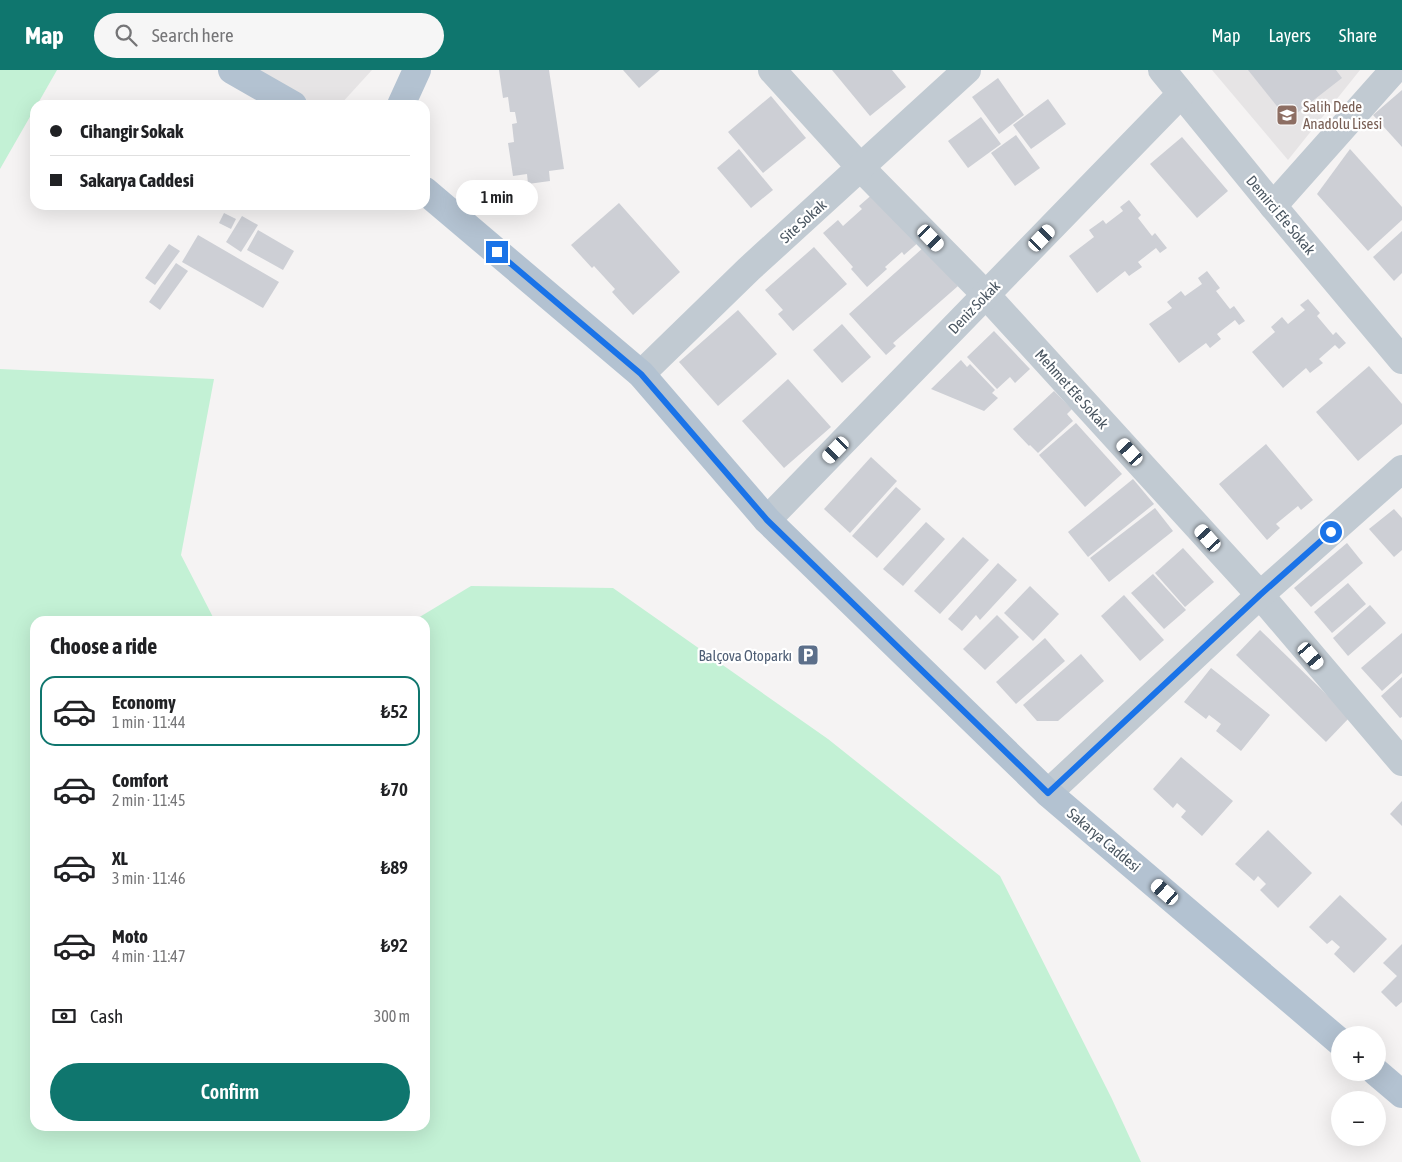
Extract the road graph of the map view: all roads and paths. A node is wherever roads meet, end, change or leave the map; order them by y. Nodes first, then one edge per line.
1 (232, 70) edge
2 (417, 70) edge
3 (772, 70) edge
4 (967, 70) edge
5 (1162, 70) edge
6 (1394, 70) edge
7 (1181, 94) junction
8 (284, 100) edge
9 (403, 100) edge
10 (861, 168) junction
11 (430, 195) edge
12 (1273, 206) junction
13 (986, 295) junction
14 (1402, 360) edge
15 (641, 374) junction
16 (1402, 469) edge
17 (767, 520) junction
18 (1260, 595) junction
19 (1402, 762) edge
20 (1048, 793) junction
21 (1331, 1034) edge
22 (1386, 1080) edge
23 (1402, 1094) edge

1 - 8 main road
2 - 9 main road
3 - 10 street, Mehmet Efe Sokak
4 - 10 street, Site Sokak
5 - 7 street, Demirci Efe Sokak
6 - 12 street
7 - 12 street, Demirci Efe Sokak
7 - 13 street, Deniz Sokak
10 - 13 street, Mehmet Efe Sokak
10 - 15 street, Site Sokak
11 - 15 main road, Sakarya Caddesi
12 - 14 street, Demirci Efe Sokak
13 - 17 street, Deniz Sokak
13 - 18 street, Mehmet Efe Sokak
15 - 17 main road, Sakarya Caddesi
16 - 18 street
17 - 20 main road, Sakarya Caddesi
18 - 19 street, Mehmet Efe Sokak
18 - 20 street
20 - 21 main road, Sakarya Caddesi
22 - 23 main road

